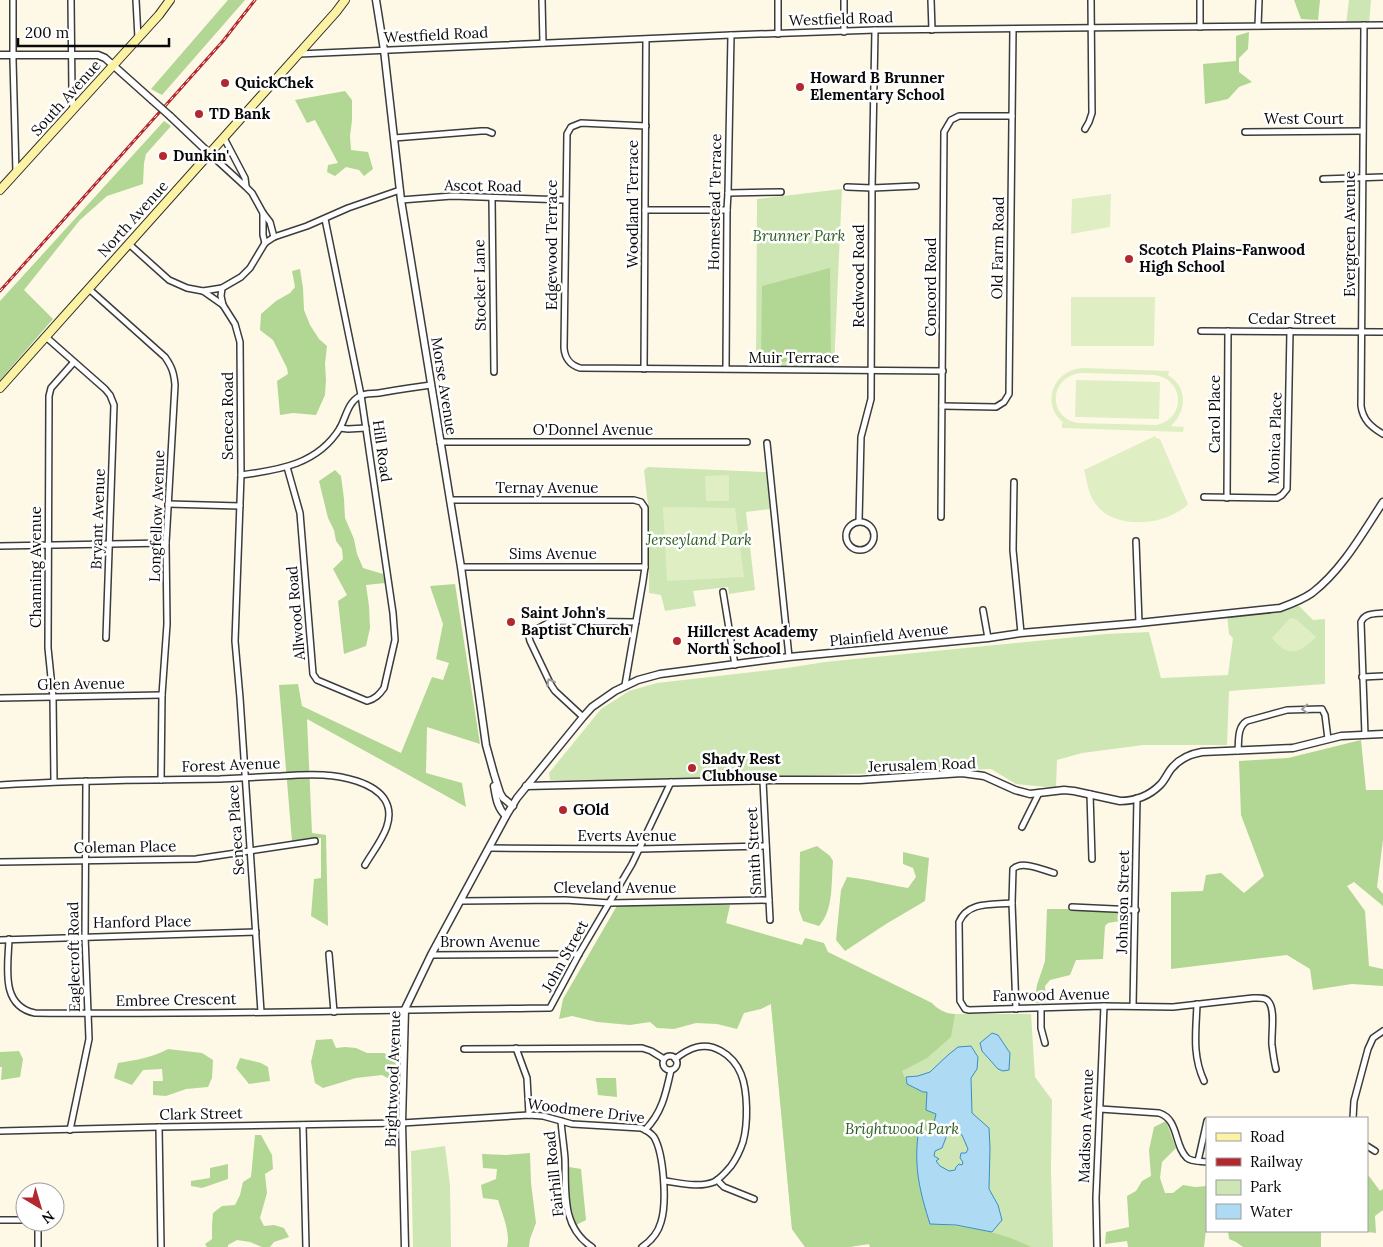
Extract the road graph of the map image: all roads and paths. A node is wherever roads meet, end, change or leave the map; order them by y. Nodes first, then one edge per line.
1 (13, 0) edge
2 (71, 0) edge
3 (136, 0) edge
4 (170, 0) edge
5 (345, 0) edge
6 (376, 0) edge
7 (542, 0) edge
8 (778, 0) edge
9 (844, 0) edge
10 (931, 0) edge
11 (1091, 0) edge
12 (1200, 0) edge
13 (1259, 0) edge
14 (1364, 25) junction
15 (1383, 25) edge
16 (1258, 26) junction
17 (1200, 27) junction
18 (1092, 28) junction
19 (1013, 29) junction
20 (875, 30) junction
21 (932, 30) junction
22 (844, 32) junction
23 (778, 34) junction
24 (731, 35) junction
25 (138, 38) junction
26 (646, 39) junction
27 (542, 43) junction
28 (384, 50) junction
29 (300, 54) junction
30 (0, 55) edge
31 (13, 55) junction
32 (72, 56) junction
33 (113, 66) junction
34 (73, 109) junction
35 (1012, 116) junction
36 (646, 126) junction
37 (1084, 129) dead end
38 (1363, 131) junction
39 (1245, 132) dead end
40 (492, 133) dead end
41 (224, 138) junction
42 (394, 138) junction
43 (210, 154) junction
44 (16, 173) junction
45 (1362, 178) junction
46 (1383, 178) edge
47 (1323, 179) dead end
48 (916, 186) dead end
49 (246, 187) junction
50 (847, 187) dead end
51 (872, 188) junction
52 (0, 190) edge
53 (400, 190) junction
54 (781, 192) dead end
55 (728, 193) junction
56 (492, 198) junction
57 (401, 200) junction
58 (565, 200) junction
59 (645, 210) junction
60 (727, 210) junction
61 (263, 213) junction
62 (325, 219) junction
63 (274, 237) junction
64 (265, 243) junction
65 (129, 244) junction
66 (222, 288) junction
67 (88, 289) junction
68 (203, 291) junction
69 (223, 305) junction
70 (1201, 331) dead end
71 (1228, 331) junction
72 (1290, 331) junction
73 (1361, 331) junction
74 (1383, 332) edge
75 (46, 336) junction
76 (74, 362) junction
77 (644, 369) junction
78 (726, 369) junction
79 (871, 371) junction
80 (943, 371) junction
81 (494, 372) dead end
82 (432, 385) junction
83 (0, 388) edge
84 (361, 395) junction
85 (942, 406) junction
86 (340, 428) junction
87 (366, 428) junction
88 (1383, 434) edge
89 (440, 442) junction
90 (747, 442) dead end
91 (767, 443) dead end
92 (287, 467) junction
93 (241, 474) junction
94 (1014, 482) dead end
95 (1204, 498) dead end
96 (1227, 498) junction
97 (450, 500) junction
98 (1383, 502) edge
99 (168, 504) junction
100 (240, 506) junction
101 (941, 518) dead end
102 (859, 521) junction
103 (1136, 541) dead end
104 (166, 543) junction
105 (109, 544) junction
106 (0, 546) edge
107 (48, 546) junction
108 (461, 567) junction
109 (644, 567) junction
110 (723, 592) dead end
111 (984, 610) dead end
112 (1383, 614) edge
113 (636, 622) junction
114 (1139, 624) junction
115 (1021, 633) junction
116 (106, 638) dead end
117 (988, 638) junction
118 (235, 646) joint
119 (790, 658) junction
120 (735, 665) junction
121 (1383, 676) edge
122 (1362, 677) junction
123 (625, 685) junction
124 (384, 688) joint
125 (162, 694) junction
126 (53, 697) junction
127 (0, 698) edge
128 (583, 717) junction
129 (1383, 734) edge
130 (1365, 735) junction
131 (1328, 739) junction
132 (1238, 751) junction
133 (494, 774) junction
134 (245, 778) junction
135 (161, 780) junction
136 (763, 780) junction
137 (54, 781) junction
138 (86, 781) junction
139 (671, 782) junction
140 (0, 785) edge
141 (526, 786) junction
142 (1039, 793) junction
143 (1090, 794) junction
144 (1137, 798) junction
145 (513, 806) junction
146 (506, 816) junction
147 (1022, 827) dead end
148 (315, 841) dead end
149 (766, 846) junction
150 (489, 848) junction
151 (640, 849) junction
152 (250, 852) junction
153 (1092, 858) dead end
154 (86, 860) junction
155 (0, 862) edge
156 (365, 865) dead end
157 (1054, 873) dead end
158 (769, 900) junction
159 (460, 902) junction
160 (610, 903) junction
161 (1012, 903) junction
162 (1072, 907) dead end
163 (1136, 910) junction
164 (770, 920) dead end
165 (256, 932) junction
166 (85, 936) junction
167 (9, 939) junction
168 (0, 940) edge
169 (329, 954) dead end
170 (579, 954) junction
171 (431, 955) junction
172 (1197, 1004) junction
173 (1104, 1006) junction
174 (1133, 1006) junction
175 (1041, 1008) junction
176 (405, 1009) junction
177 (1016, 1009) junction
178 (261, 1012) junction
179 (334, 1012) junction
180 (88, 1014) junction
181 (1383, 1031) edge
182 (1045, 1043) dead end
183 (516, 1048) junction
184 (464, 1049) dead end
185 (664, 1059) junction
186 (676, 1059) junction
187 (1276, 1069) dead end
188 (671, 1070) junction
189 (1204, 1081) dead end
190 (1100, 1109) junction
191 (529, 1115) junction
192 (1354, 1117) edge
193 (561, 1121) junction
194 (402, 1123) junction
195 (1206, 1124) edge
196 (303, 1125) junction
197 (159, 1127) junction
198 (70, 1130) junction
199 (645, 1130) junction
200 (0, 1131) edge
201 (1368, 1147) edge
202 (1375, 1151) dead end
203 (1198, 1161) junction
204 (1206, 1162) edge
205 (717, 1180) junction
206 (665, 1181) junction
207 (754, 1199) dead end
208 (0, 1220) edge
209 (15, 1220) edge
210 (38, 1232) edge
211 (38, 1247) edge
212 (161, 1247) edge
213 (306, 1247) edge
214 (405, 1247) edge
215 (592, 1247) edge
216 (642, 1247) edge
217 (1097, 1247) edge

1 - 31 street
2 - 32 street
3 - 25 street
4 - 25 main road, South Avenue
5 - 29 main road, North Avenue
6 - 28 street, Morse Avenue
7 - 27 street
8 - 23 street
9 - 22 street
10 - 21 street
11 - 18 street
12 - 17 street
13 - 16 street
14 - 15 street, Westfield Road
14 - 16 street, Westfield Road
14 - 38 street, Evergreen Avenue
16 - 17 street, Westfield Road
17 - 18 street, Westfield Road
18 - 19 street, Westfield Road
18 - 37 street
19 - 21 street, Westfield Road
19 - 35 street, Old Farm Road
20 - 21 street, Westfield Road
20 - 22 street, Westfield Road
20 - 51 street, Redwood Road
22 - 23 street, Westfield Road
23 - 24 street, Westfield Road
24 - 26 street, Westfield Road
24 - 55 street, Homestead Terrace
25 - 33 main road, South Avenue
26 - 27 street, Westfield Road
26 - 36 street, Woodland Terrace
27 - 28 street, Westfield Road
28 - 29 street, Westfield Road
28 - 42 street, Morse Avenue
29 - 41 main road, North Avenue
30 - 31 street
31 - 32 street
31 - 44 street
32 - 33 street
32 - 34 street
33 - 34 main road, South Avenue
33 - 43 street, bridge
34 - 44 main road, South Avenue
35 - 80 street, Concord Road
35 - 85 street, Old Farm Road
36 - 58 street, Edgewood Terrace
36 - 59 street, Woodland Terrace
38 - 39 street, West Court
38 - 45 street, Evergreen Avenue
40 - 42 street
41 - 43 main road, North Avenue
41 - 49 street
42 - 53 street, Morse Avenue
43 - 49 street
43 - 65 main road, North Avenue
44 - 52 main road, South Avenue
45 - 46 street
45 - 47 street
45 - 73 street, Evergreen Avenue
48 - 51 street
49 - 61 street
50 - 51 street
51 - 79 street, Redwood Road
53 - 57 street, Morse Avenue
53 - 62 street
54 - 55 street
55 - 60 street, Homestead Terrace
56 - 57 street, Ascot Road
56 - 58 street, Ascot Road
56 - 81 street, Stocker Lane
57 - 82 street, Morse Avenue
58 - 77 street, Edgewood Terrace
59 - 60 street
59 - 77 street, Woodland Terrace
60 - 78 street, Homestead Terrace
61 - 63 street
61 - 64 street
62 - 63 street
62 - 84 street, Hill Road
63 - 64 street
64 - 66 street
65 - 67 main road, North Avenue
65 - 68 street, Seneca Road
66 - 68 street
66 - 69 street
67 - 75 main road, North Avenue
67 - 99 street, Longfellow Avenue
68 - 69 street, Seneca Road
69 - 93 street, Seneca Road
70 - 71 street, Cedar Street
71 - 72 street, Cedar Street
71 - 96 street, Carol Place
72 - 73 street, Cedar Street
72 - 96 street, Monica Place
73 - 74 street, Cedar Street
73 - 88 street, Evergreen Avenue
75 - 76 street
75 - 83 main road, North Avenue
76 - 105 street, Bryant Avenue
76 - 107 street, Channing Avenue
77 - 78 street, Muir Terrace
78 - 79 street, Muir Terrace
79 - 80 street, Muir Terrace
79 - 102 street, Redwood Road
80 - 85 street, Concord Road
82 - 84 street
82 - 89 street, Morse Avenue
84 - 86 street
84 - 87 street, Hill Road
85 - 101 street, Concord Road
86 - 87 street
86 - 92 street
87 - 124 street, Hill Road
89 - 90 street, O'Donnel Avenue
89 - 97 street, Morse Avenue
91 - 119 street
92 - 93 street
92 - 124 street, Allwood Road
93 - 100 street, Seneca Road
94 - 115 street
95 - 96 street, Monica Place
97 - 108 street, Morse Avenue
97 - 109 street, Ternay Avenue
98 - 114 street, Plainfield Avenue
99 - 100 street
99 - 104 street, Longfellow Avenue
100 - 118 street, Seneca Road
102 - 102 street
103 - 114 street
104 - 105 street
104 - 125 street, Longfellow Avenue
105 - 107 street
105 - 116 street, Bryant Avenue
106 - 107 street
107 - 126 street, Channing Avenue
108 - 109 street, Sims Avenue
108 - 133 street, Morse Avenue
109 - 113 street
110 - 120 street
111 - 117 street
112 - 122 street
113 - 123 street
128 -> 113 street
114 - 115 street, Plainfield Avenue
115 - 117 street, Plainfield Avenue
117 - 119 street, Plainfield Avenue
118 - 134 street, Seneca Place
119 - 120 street, Plainfield Avenue
120 - 123 street, Plainfield Avenue
121 - 122 street
122 - 130 street
123 - 128 street, Plainfield Avenue
125 - 126 street, Glen Avenue
125 - 135 street, Longfellow Avenue
126 - 127 street, Glen Avenue
126 - 137 street, Channing Avenue
128 - 141 street, Plainfield Avenue
129 - 130 street, Jerusalem Road
130 - 131 street, Jerusalem Road
131 - 132 street, Jerusalem Road
131 -> 132 street
132 - 144 street, Jerusalem Road
133 - 145 street, Morse Avenue
133 - 146 street, Morse Avenue
134 - 135 street, Forest Avenue
134 - 152 street, Seneca Place
134 - 156 street, Forest Avenue
135 - 138 street, Forest Avenue
136 - 139 street, Jerusalem Road
136 - 142 street, Jerusalem Road
136 - 149 street, Smith Street
137 - 138 street, Forest Avenue
137 - 140 street, Forest Avenue
138 - 154 street, Eaglecroft Road
139 - 141 street, Jerusalem Road
139 - 151 street, John Street
141 - 145 street, Plainfield Avenue
142 - 143 street, Jerusalem Road
142 - 147 street
143 - 144 street, Jerusalem Road
143 - 153 street
144 - 163 street, Johnson Street
145 - 146 street, Plainfield Avenue
146 - 150 street, Brightwood Avenue
148 - 152 street, Coleman Place
149 - 151 street, Everts Avenue
149 - 158 street, Smith Street
150 - 151 street, Everts Avenue
150 - 159 street, Brightwood Avenue
151 - 160 street, John Street
152 - 154 street, Coleman Place
152 - 165 street, Seneca Place
154 - 155 street, Coleman Place
154 - 166 street, Eaglecroft Road
157 - 161 street
158 - 160 street, Cleveland Avenue
158 - 164 street, Smith Street
159 - 160 street, Cleveland Avenue
159 - 171 street, Brightwood Avenue
160 - 170 street, John Street
161 - 177 street
161 - 177 street, Fanwood Avenue
162 - 163 street
163 - 174 street, Johnson Street
165 - 166 street, Hanford Place
165 - 178 street, Seneca Place
166 - 167 street, Hanford Place
166 - 180 street, Eaglecroft Road
167 - 168 street, Hanford Place
167 - 180 street, Embree Crescent
169 - 179 street
170 - 171 street, Brown Avenue
170 - 176 street, John Street
171 - 176 street, Brightwood Avenue
172 - 174 street, Fanwood Avenue
172 - 187 street, Fanwood Avenue
172 - 189 street
173 - 174 street, Fanwood Avenue
173 - 175 street, Fanwood Avenue
173 - 190 street, Madison Avenue
175 - 177 street, Fanwood Avenue
175 - 182 street
176 - 179 street, Embree Crescent
176 - 194 street, Brightwood Avenue
178 - 179 street, Embree Crescent
178 - 180 street, Embree Crescent
180 - 198 street, Eaglecroft Road
181 - 192 street
183 - 184 street
183 - 185 street
183 - 191 street
185 - 186 street
185 - 188 street
186 - 188 street
186 - 205 street
188 - 199 street
190 - 203 street
190 - 217 street, Madison Avenue
191 - 193 street, Woodmere Drive
191 - 194 street, Woodmere Drive
193 - 199 street, Woodmere Drive
193 - 215 street, Fairhill Road
194 - 196 street, Clark Street
194 - 214 street, Brightwood Avenue
195 - 203 street
196 - 197 street, Clark Street
196 - 213 street
197 - 198 street, Clark Street
197 - 212 street
198 - 200 street, Clark Street
199 - 206 street, Woodmere Drive
201 - 202 street
203 - 204 street
205 - 206 street
205 - 207 street
206 - 216 street
208 - 209 street
210 - 211 street

